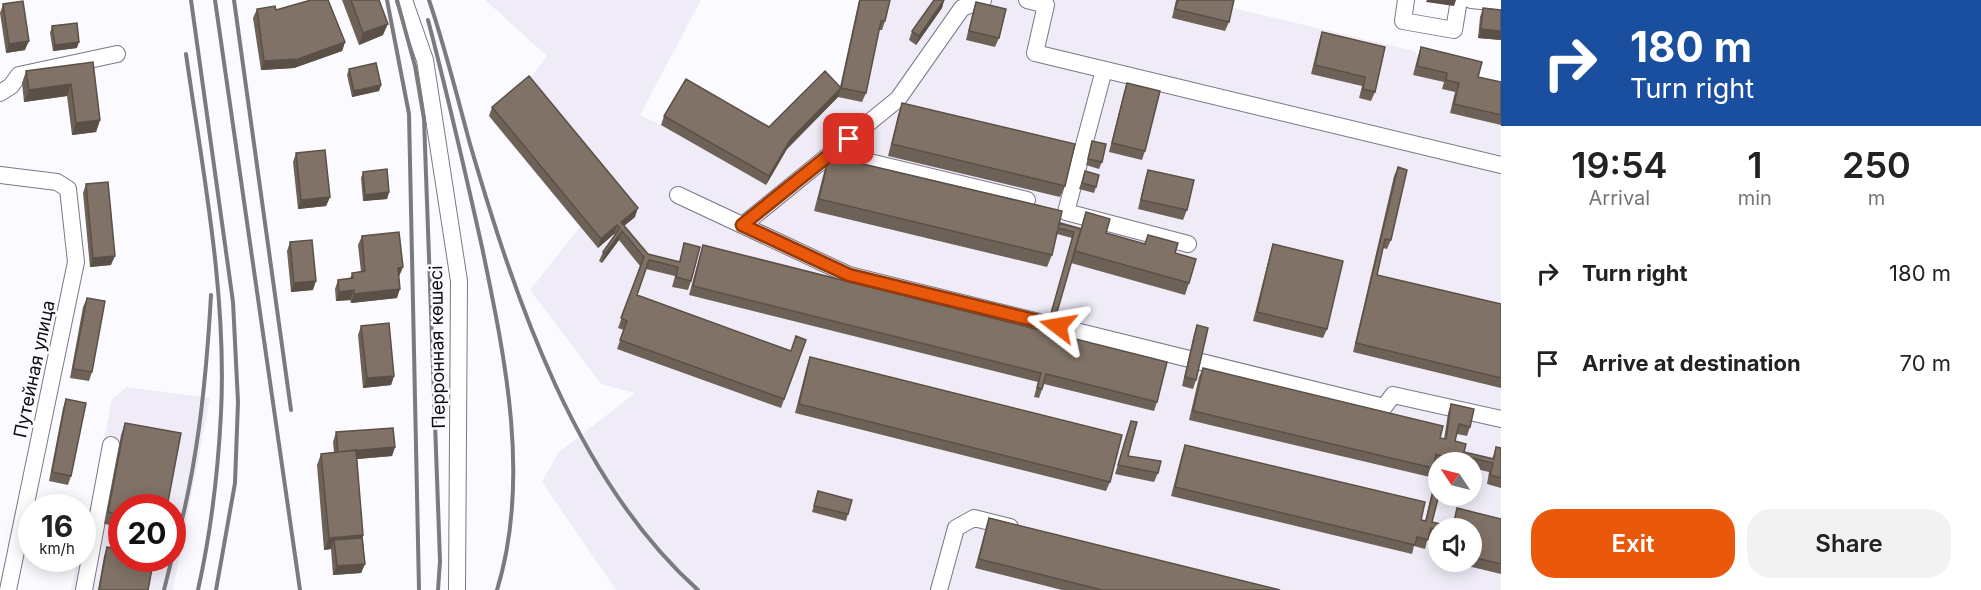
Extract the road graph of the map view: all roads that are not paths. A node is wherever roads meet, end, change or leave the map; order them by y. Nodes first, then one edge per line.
1 (404, 0) edge
2 (983, 0) edge
3 (1027, 0) edge
4 (1406, 0) edge
5 (1459, 0) edge
6 (1471, 0) edge
7 (1501, 3) edge
8 (117, 54) dead end
9 (1104, 69) junction
10 (0, 93) edge
11 (832, 153) junction
12 (1501, 165) edge
13 (0, 175) edge
14 (678, 195) dead end
15 (1027, 200) edge
16 (742, 225) junction
17 (1188, 244) dead end
18 (1501, 419) edge
19 (111, 445) dead end
20 (1021, 529) edge
21 (8, 590) edge
22 (84, 590) edge
23 (457, 590) edge
24 (939, 590) edge

1 - 23 street, Перронная көшесі
2 - 11 street
3 - 9 street
4 - 5 street
6 - 7 street
8 - 10 street
9 - 12 street
9 - 17 street
11 - 15 street
11 - 16 street
13 - 21 street, Путейная улица
14 - 16 street
16 - 18 street
19 - 22 street
20 - 24 street

